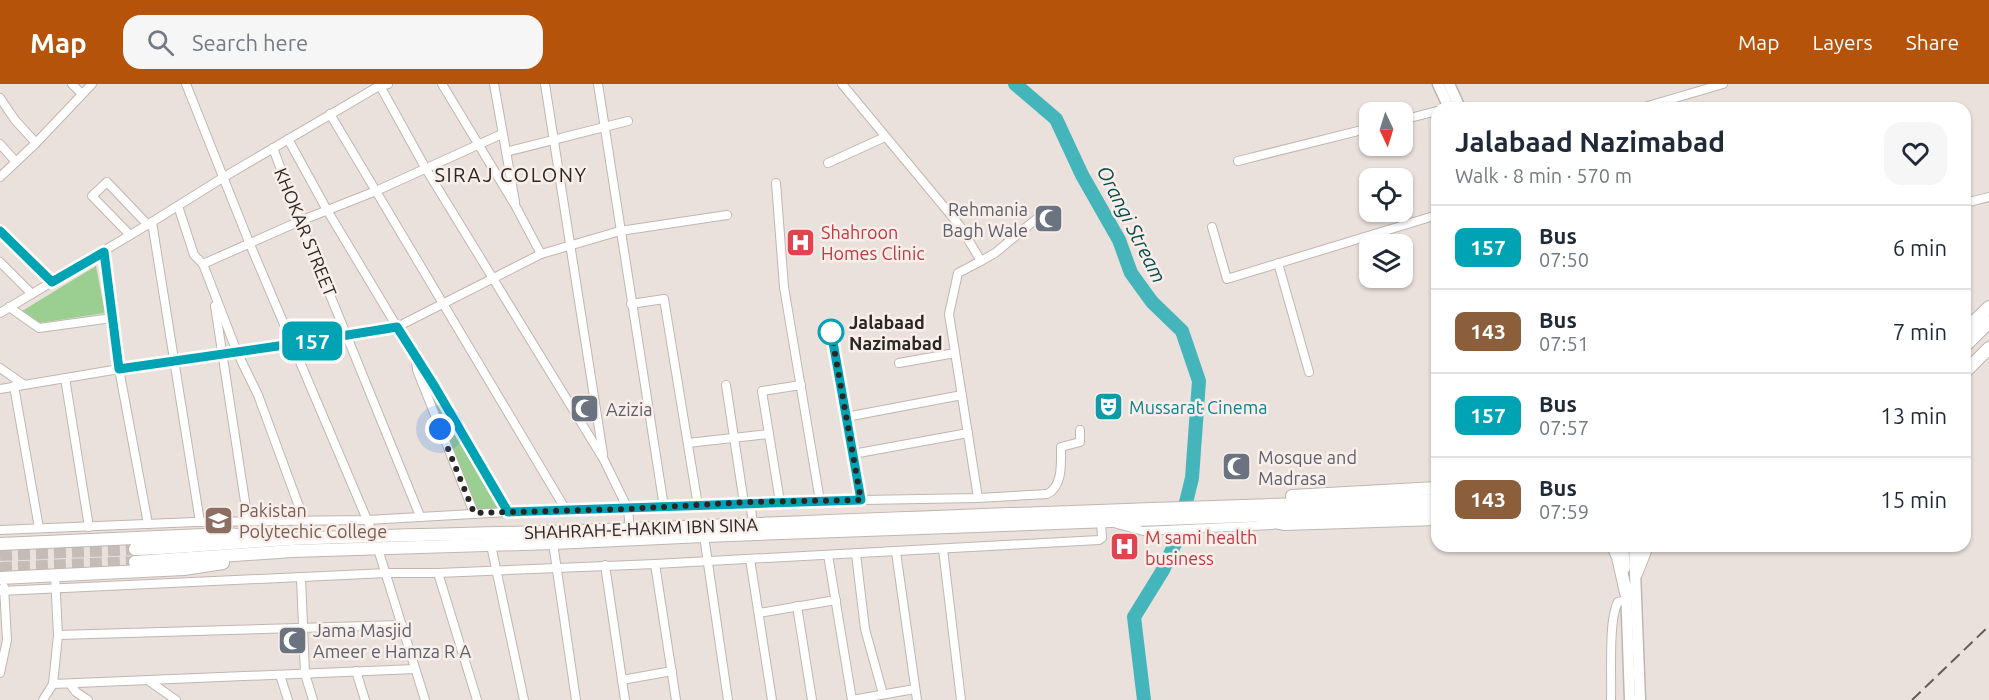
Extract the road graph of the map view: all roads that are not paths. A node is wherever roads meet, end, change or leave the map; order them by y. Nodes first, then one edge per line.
1 (72, 84) edge
2 (92, 84) edge
3 (186, 84) edge
4 (382, 84) edge
5 (442, 84) edge
6 (494, 84) edge
7 (544, 84) edge
8 (598, 84) edge
9 (842, 84) edge
10 (1438, 84) edge
11 (1449, 84) edge
12 (1723, 84) edge
13 (82, 94) junction
14 (0, 98) edge
15 (1446, 102) edge
16 (1457, 102) edge
17 (1662, 102) edge
18 (1431, 113) edge
19 (330, 114) junction
20 (1413, 117) edge
21 (628, 121) dead end
22 (604, 128) junction
23 (1359, 131) edge
24 (502, 134) junction
25 (885, 137) junction
26 (288, 139) junction
27 (552, 141) junction
28 (36, 143) junction
29 (0, 144) edge
30 (478, 145) junction
31 (273, 148) junction
32 (506, 152) junction
33 (1239, 161) dead end
34 (16, 162) junction
35 (828, 163) dead end
36 (426, 169) junction
37 (0, 177) edge
38 (224, 177) junction
39 (776, 183) dead end
40 (376, 191) junction
41 (1989, 196) edge
42 (1971, 201) edge
43 (516, 205) junction
44 (178, 206) junction
45 (327, 210) junction
46 (727, 214) dead end
47 (1431, 217) edge
48 (1035, 220) dead end
49 (300, 221) junction
50 (150, 224) junction
51 (1212, 226) dead end
52 (0, 231) edge
53 (620, 231) junction
54 (130, 235) junction
55 (249, 242) junction
56 (570, 246) junction
57 (104, 252) junction
58 (540, 254) junction
59 (981, 261) junction
60 (0, 262) edge
61 (1278, 263) junction
62 (203, 264) junction
63 (493, 279) junction
64 (52, 282) junction
65 (212, 291) junction
66 (32, 294) junction
67 (444, 304) junction
68 (631, 304) junction
69 (9, 307) junction
70 (1989, 307) edge
71 (0, 312) edge
72 (112, 318) junction
73 (1989, 322) edge
74 (1971, 324) edge
75 (397, 327) junction
76 (831, 331) dead end
77 (348, 336) junction
78 (1989, 337) edge
79 (1971, 340) edge
80 (292, 344) junction
81 (1989, 348) edge
82 (237, 352) junction
83 (955, 353) junction
84 (222, 354) junction
85 (1971, 355) edge
86 (416, 356) junction
87 (174, 361) junction
88 (899, 363) dead end
89 (1971, 366) edge
90 (0, 368) edge
91 (119, 369) junction
92 (1309, 372) dead end
93 (65, 378) junction
94 (19, 385) junction
95 (726, 385) dead end
96 (801, 385) junction
97 (0, 389) edge
98 (962, 395) junction
99 (846, 417) junction
100 (1080, 430) dead end
101 (769, 434) junction
102 (968, 434) junction
103 (734, 438) junction
104 (688, 443) junction
105 (853, 454) junction
106 (604, 460) junction
107 (1431, 488) edge
108 (978, 498) junction
109 (861, 500) junction
110 (1431, 500) edge
111 (820, 501) junction
112 (780, 502) junction
113 (747, 503) junction
114 (698, 506) junction
115 (664, 507) junction
116 (627, 509) junction
117 (1431, 509) edge
118 (566, 510) junction
119 (1241, 510) junction
120 (508, 512) junction
121 (474, 513) junction
122 (1147, 514) junction
123 (420, 516) junction
124 (1285, 519) junction
125 (1431, 519) edge
126 (304, 520) junction
127 (368, 520) junction
128 (248, 521) junction
129 (1101, 521) junction
130 (200, 522) junction
131 (753, 523) junction
132 (148, 524) junction
133 (89, 526) junction
134 (39, 528) junction
135 (0, 530) edge
136 (630, 530) junction
137 (374, 536) junction
138 (704, 536) junction
139 (553, 543) junction
140 (0, 544) edge
141 (291, 545) junction
142 (491, 545) junction
143 (378, 549) junction
144 (943, 549) junction
145 (896, 552) junction
146 (1616, 552) edge
147 (1623, 552) edge
148 (1634, 552) edge
149 (1645, 552) edge
150 (856, 554) junction
151 (135, 555) tunnel mouth
152 (828, 555) junction
153 (750, 559) junction
154 (707, 561) junction
155 (655, 564) junction
156 (605, 565) junction
157 (556, 567) junction
158 (497, 570) junction
159 (387, 573) junction
160 (438, 573) junction
161 (1636, 574) junction
162 (1, 578) edge
163 (301, 578) junction
164 (56, 581) junction
165 (2, 591) edge
166 (1626, 597) junction
167 (836, 600) junction
168 (797, 606) junction
169 (759, 613) junction
170 (402, 625) junction
171 (303, 627) junction
172 (58, 635) junction
173 (416, 669) junction
174 (672, 671) junction
175 (356, 672) junction
176 (0, 673) edge
177 (305, 674) junction
178 (280, 675) junction
179 (149, 680) junction
180 (622, 680) junction
181 (53, 684) junction
182 (70, 684) junction
183 (915, 689) junction
184 (890, 696) edge
185 (43, 700) edge
186 (88, 700) edge
187 (176, 700) edge
188 (288, 700) edge
189 (313, 700) edge
190 (365, 700) edge
191 (425, 700) edge
192 (477, 700) edge
193 (524, 700) edge
194 (576, 700) edge
195 (625, 700) edge
196 (676, 700) edge
197 (728, 700) edge
198 (772, 700) edge
199 (812, 700) edge
200 (852, 700) edge
201 (917, 700) edge
202 (961, 700) edge
203 (1611, 700) edge
204 (1630, 700) edge
205 (1640, 700) edge

1 - 13 street
2 - 13 street
3 - 38 street
4 - 19 street
4 - 36 street
5 - 30 street
6 - 24 street
7 - 27 street
8 - 22 street
9 - 25 street
10 - 15 main road
11 - 16 main road
12 - 17 street
13 - 28 street
14 - 28 street
18 - 20 street
19 - 26 street
19 - 40 street
21 - 22 street
22 - 27 street
22 - 53 street
23 - 33 street
24 - 30 street
24 - 32 street
25 - 35 street
25 - 59 street
26 - 31 street
26 - 45 street
27 - 32 street
27 - 56 street
28 - 34 street
29 - 34 street
30 - 36 street
30 - 43 street
31 - 38 street
31 - 49 street, KHOKAR STREET
32 - 43 street
34 - 37 street
36 - 40 street
36 - 63 street
38 - 44 street
38 - 55 street
39 - 96 street
40 - 45 street
40 - 67 street
41 - 42 street
43 - 58 street
44 - 50 street
44 - 62 street
45 - 49 street
45 - 75 street
46 - 53 street
47 - 61 street
48 - 59 street
49 - 55 street
49 - 77 street, KHOKAR STREET
50 - 54 street
50 - 54 street
50 - 87 street
51 - 61 street
52 - 64 street
53 - 56 street
53 - 68 street
54 - 57 street
55 - 62 street
55 - 80 street
56 - 58 street
56 - 106 street
57 - 64 street
57 - 72 street
58 - 63 street
59 - 83 street
60 - 66 street
61 - 92 street
62 - 65 street
63 - 67 street
63 - 106 street
64 - 66 street
65 - 82 street
65 - 84 street
66 - 69 street
67 - 75 street
67 - 118 street
68 - 104 street
68 - 115 street
69 - 71 street
69 - 72 street
70 - 74 highway
72 - 91 street
73 - 79 highway
75 - 77 street
75 - 86 street
76 - 99 street
77 - 80 street
77 - 123 street, KHOKAR STREET
78 - 85 highway
80 - 82 street
80 - 127 street
81 - 89 highway
82 - 84 street
82 - 126 street
83 - 88 street
83 - 98 street
84 - 87 street
84 - 128 street
86 - 120 street
86 - 121 street
87 - 91 street
87 - 130 street
90 - 94 street
91 - 93 street
91 - 132 street
93 - 94 street
93 - 133 street
94 - 97 street
94 - 134 street
95 - 103 street
96 - 101 street
96 - 111 street
98 - 99 street
98 - 102 street
99 - 105 street
100 - 108 street
101 - 103 street
101 - 112 street
102 - 105 street
102 - 108 street
103 - 104 street
103 - 113 street
104 - 114 street
105 - 109 street
106 - 116 street
107 - 119 highway
108 - 109 street
109 - 111 street
110 - 119 highway
111 - 112 street
112 - 113 street
113 - 114 street
113 - 131 street
114 - 115 street
115 - 116 street
116 - 118 street
116 - 136 street
117 - 124 highway
118 - 120 street
119 - 122 highway
119 - 124 highway
120 - 121 street
121 - 123 street
122 - 129 highway, SHAHRAH-E-HAKIM IBN SINA
122 - 131 highway, SHAHRAH-E-HAKIM IBN SINA
123 - 127 street
124 - 125 highway
124 - 129 street
126 - 127 street
126 - 128 street
127 - 137 street
128 - 130 street
129 - 138 highway, SHAHRAH-E-HAKIM IBN SINA
129 - 144 street
130 - 132 street
131 - 136 highway, SHAHRAH-E-HAKIM IBN SINA
132 - 133 street
133 - 134 street
134 - 135 street
136 - 137 highway, SHAHRAH-E-HAKIM IBN SINA
137 - 141 highway, SHAHRAH-E-HAKIM IBN SINA
138 - 139 highway, SHAHRAH-E-HAKIM IBN SINA
138 - 154 street
139 - 142 highway, SHAHRAH-E-HAKIM IBN SINA
139 - 157 street
140 - 141 highway
141 - 143 highway, SHAHRAH-E-HAKIM IBN SINA
141 - 151 highway, SHAHRAH-E-HAKIM IBN SINA
141 - 164 highway
142 - 143 highway, SHAHRAH-E-HAKIM IBN SINA
142 - 158 street
143 - 159 street
144 - 145 street
144 - 202 street
145 - 150 street
145 - 183 street
146 - 166 highway
147 - 166 main road
148 - 161 main road
149 - 161 highway
150 - 152 street
150 - 184 street
152 - 153 street
152 - 167 street
153 - 154 street
153 - 169 street
154 - 155 street
154 - 197 street
155 - 156 street
155 - 174 street
156 - 157 street
156 - 180 street
157 - 158 street
157 - 194 street
158 - 160 street
158 - 193 street
159 - 160 street
159 - 163 street
159 - 170 street
160 - 192 street
161 - 205 main road
162 - 164 highway
162 - 165 street
163 - 164 street
163 - 171 street
164 - 165 street
164 - 172 street
165 - 176 street
166 - 203 street
166 - 204 main road
167 - 168 street
167 - 200 street
168 - 169 street
168 - 199 street
169 - 198 street
170 - 171 street
170 - 173 street
171 - 172 street
171 - 177 street
172 - 181 street
173 - 175 street
173 - 191 street
174 - 180 street
174 - 196 street
175 - 177 street
175 - 190 street
177 - 178 street
177 - 189 street
178 - 179 street
178 - 188 street
179 - 182 street
179 - 187 street
180 - 195 street
181 - 182 street
181 - 185 street
182 - 186 street
183 - 184 street
183 - 201 street
184 - 200 street

